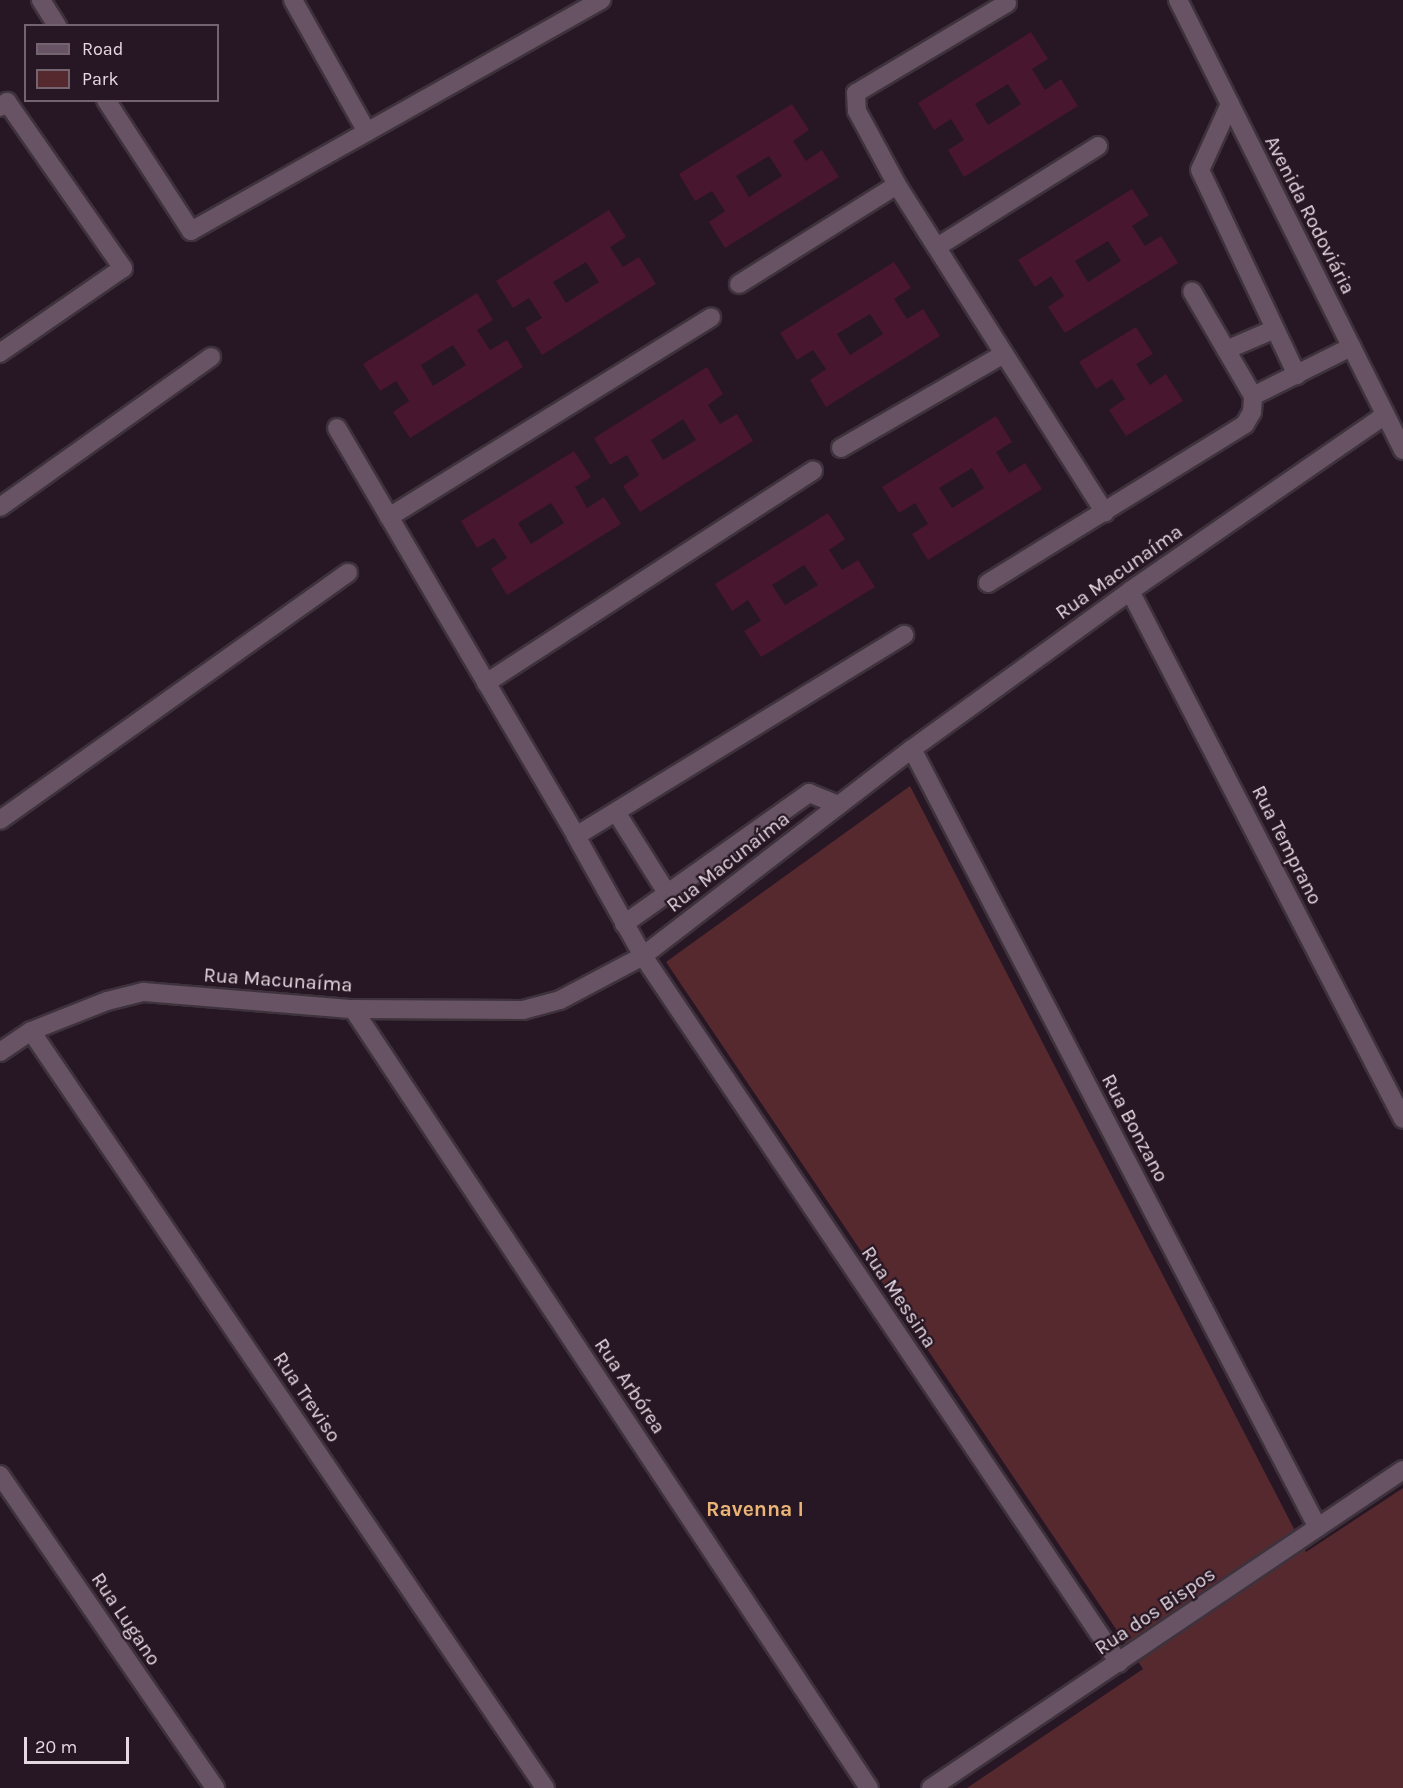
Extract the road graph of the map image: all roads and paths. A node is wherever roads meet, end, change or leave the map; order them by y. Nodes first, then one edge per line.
1 (40, 0) edge
2 (293, 0) edge
3 (602, 0) edge
4 (1178, 0) edge
5 (1006, 3) dead end
6 (56, 24) edge
7 (107, 102) edge
8 (1230, 104) junction
9 (0, 107) edge
10 (367, 132) junction
11 (1098, 146) dead end
12 (897, 186) junction
13 (937, 247) junction
14 (740, 284) dead end
15 (1192, 291) dead end
16 (711, 317) dead end
17 (1275, 329) junction
18 (1351, 347) junction
19 (1226, 350) junction
20 (0, 353) edge
21 (1004, 354) junction
22 (211, 357) dead end
23 (1297, 375) junction
24 (1253, 396) junction
25 (1385, 415) junction
26 (337, 428) dead end
27 (1402, 444) edge
28 (841, 448) dead end
29 (813, 471) dead end
30 (0, 507) edge
31 (1105, 513) junction
32 (389, 517) junction
33 (348, 573) dead end
34 (988, 583) dead end
35 (1130, 591) junction
36 (904, 635) dead end
37 (486, 683) junction
38 (912, 748) junction
39 (838, 805) junction
40 (616, 812) junction
41 (0, 820) edge
42 (576, 836) junction
43 (667, 893) junction
44 (624, 924) junction
45 (643, 957) junction
46 (353, 1009) junction
47 (31, 1031) junction
48 (0, 1052) edge
49 (1403, 1119) edge
50 (1403, 1470) edge
51 (0, 1475) edge
52 (1318, 1528) junction
53 (1119, 1663) junction
54 (215, 1788) edge
55 (545, 1788) edge
56 (869, 1788) edge
57 (931, 1788) edge

1 - 6 street
2 - 10 street
3 - 10 street
4 - 8 street, Avenida Rodoviária
5 - 12 street
7 - 10 street
8 - 17 street
8 - 18 street, Avenida Rodoviária
9 - 20 street
11 - 13 street
12 - 13 street
12 - 14 street
13 - 21 street
15 - 19 street
16 - 32 street
17 - 19 street
17 - 23 street
18 - 23 street
18 - 25 street, Avenida Rodoviária
19 - 24 street
21 - 28 street
21 - 31 street
22 - 30 street
23 - 24 street
24 - 31 street
25 - 27 street, Avenida Rodoviária
25 - 35 street, Rua Macunaíma
26 - 32 street, Rua Messina
29 - 37 street
31 - 34 street
32 - 37 street, Rua Messina
33 - 41 street
35 - 38 street, Rua Macunaíma
35 - 49 street, Rua Temprano
36 - 40 street
37 - 42 street, Rua Messina
38 - 39 street, Rua Macunaíma
38 - 52 street, Rua Bonzano
39 - 43 street
39 - 45 street, Rua Macunaíma
40 - 42 street
40 - 43 street
42 - 44 street, Rua Messina
43 - 44 street
44 - 45 street, Rua Messina
45 - 46 street, Rua Macunaíma
45 - 53 street, Rua Messina
46 - 47 street, Rua Macunaíma
46 - 56 street, Rua Arbórea
47 - 48 street, Rua Macunaíma
47 - 55 street, Rua Treviso
50 - 52 street, Rua dos Bispos
51 - 54 street, Rua Lugano
52 - 53 street, Rua dos Bispos
53 - 57 street, Rua dos Bispos

